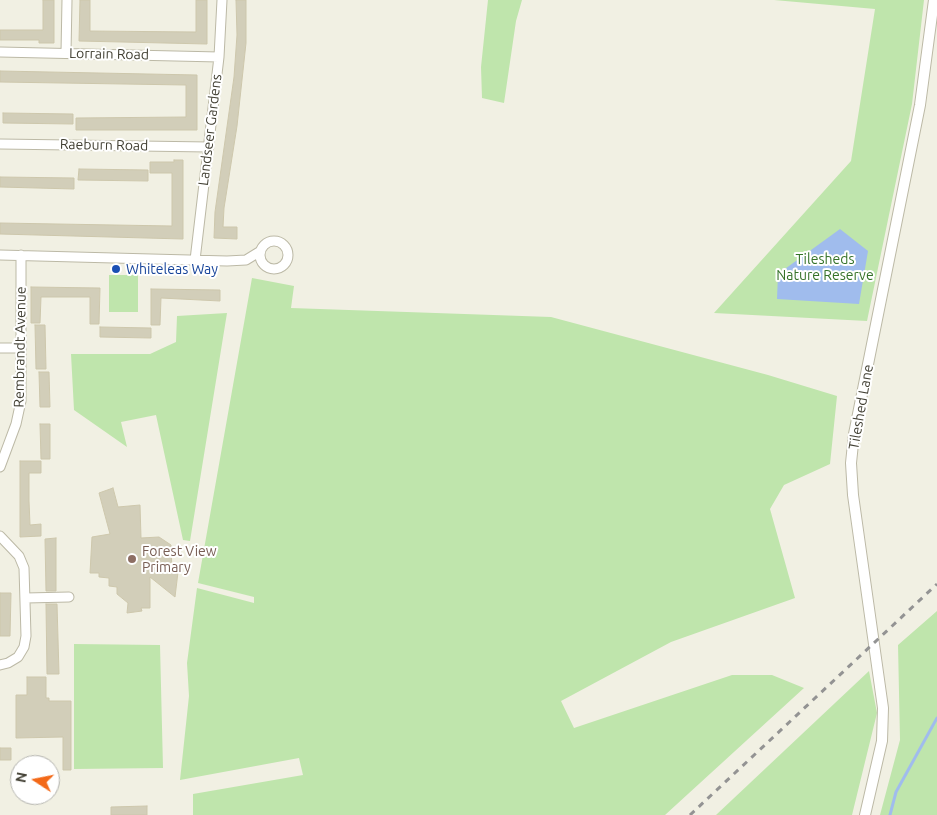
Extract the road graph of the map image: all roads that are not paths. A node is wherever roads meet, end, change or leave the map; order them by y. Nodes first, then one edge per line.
1 (67, 0) edge
2 (222, 0) edge
3 (934, 0) edge
4 (0, 52) edge
5 (66, 53) junction
6 (219, 57) junction
7 (0, 144) edge
8 (209, 146) junction
9 (259, 252) junction
10 (0, 255) edge
11 (21, 255) junction
12 (195, 260) junction
13 (246, 260) junction
14 (264, 265) junction
15 (0, 348) edge
16 (21, 348) junction
17 (0, 467) edge
18 (0, 536) edge
19 (69, 597) dead end
20 (26, 598) junction
21 (0, 665) edge
22 (865, 815) edge

1 - 5 street
2 - 6 street, Landseer Gardens
3 - 22 street, Tileshed Lane
4 - 5 street, Lorrain Road
5 - 6 street, Lorrain Road
6 - 8 street, Landseer Gardens
7 - 8 street, Raeburn Road
8 - 12 street, Landseer Gardens
9 - 13 street
9 - 14 street
9 - 14 street
10 - 11 street
11 - 12 street
11 - 16 street, Rembrandt Avenue
12 - 13 street
13 - 14 street
15 - 16 street
16 - 17 street, Rembrandt Avenue
18 - 20 street
19 - 20 street
20 - 21 street

